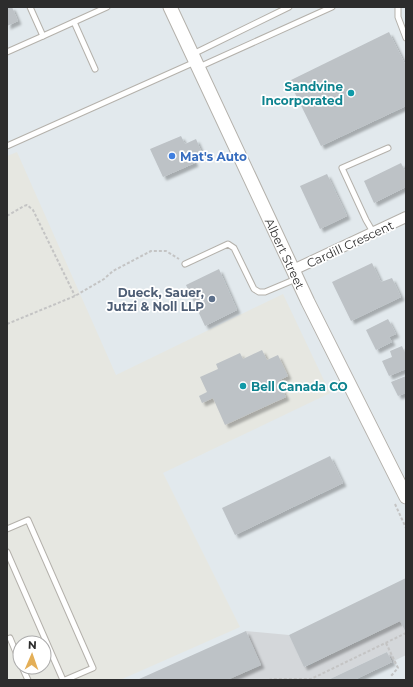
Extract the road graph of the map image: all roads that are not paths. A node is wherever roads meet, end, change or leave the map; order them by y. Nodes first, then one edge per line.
1 (30, 7) edge
2 (107, 7) edge
3 (170, 7) edge
4 (289, 7) edge
5 (332, 7) edge
6 (398, 7) edge
7 (74, 22) junction
8 (43, 36) junction
9 (406, 38) edge
10 (7, 52) edge
11 (195, 61) junction
12 (94, 69) dead end
13 (7, 146) edge
14 (388, 148) dead end
15 (406, 217) edge
16 (373, 232) junction
17 (185, 264) road end
18 (295, 274) junction
19 (406, 497) edge
20 (7, 529) edge
21 (7, 552) edge
22 (10, 638) dead end
23 (12, 643) edge
24 (64, 680) edge

1 - 8 lane
2 - 7 lane
3 - 11 street, Albert Street
4 - 11 lane
5 - 11 lane
6 - 9 lane
7 - 8 lane
7 - 12 lane
8 - 10 lane
11 - 13 lane
11 - 18 street, Albert Street
14 - 16 lane
15 - 16 street, Cardill Crescent
16 - 18 street, Cardill Crescent
17 - 18 lane
18 - 19 street, Albert Street
20 - 24 lane
21 - 24 lane
22 - 23 lane

